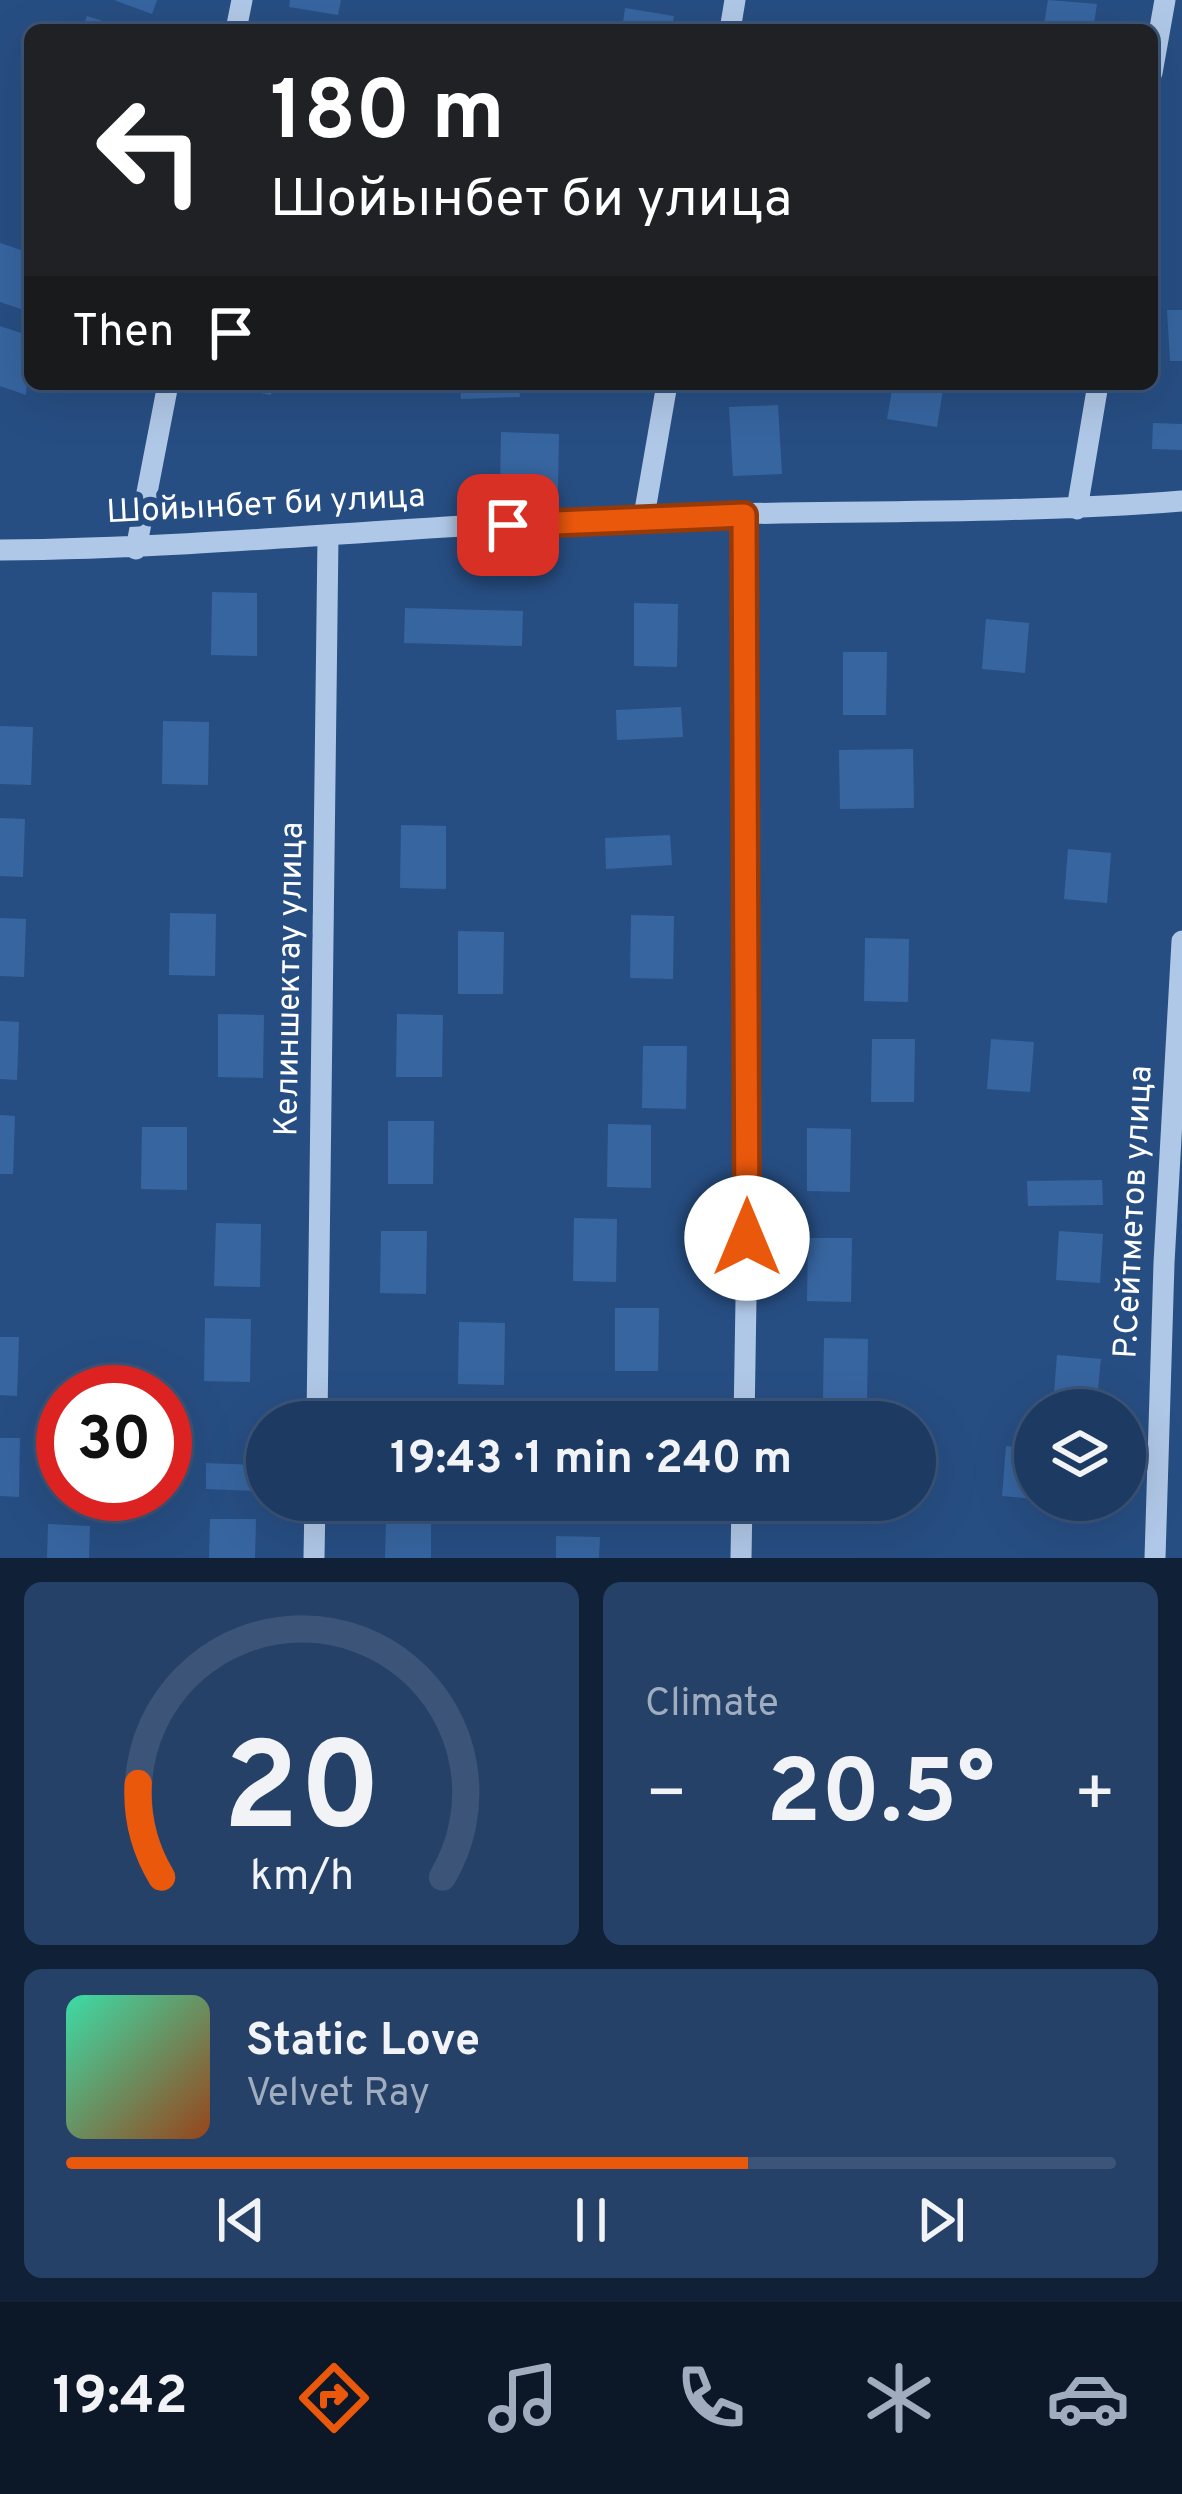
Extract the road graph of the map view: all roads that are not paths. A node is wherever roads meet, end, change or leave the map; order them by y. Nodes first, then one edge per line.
1 (1165, 0) edge
2 (1158, 39) edge
3 (167, 390) edge
4 (666, 390) edge
5 (1097, 390) edge
6 (1182, 501) edge
7 (1077, 509) junction
8 (744, 515) junction
9 (644, 516) junction
10 (328, 536) junction
11 (136, 549) junction
12 (0, 550) edge
13 (1182, 941) edge
14 (317, 1401) edge
15 (744, 1401) edge
16 (315, 1521) edge
17 (742, 1521) edge
18 (314, 1558) edge
19 (741, 1558) edge
20 (1155, 1558) edge

1 - 2 street
3 - 11 street
4 - 9 street
5 - 7 street
6 - 7 street, Шойынбет би улица
7 - 8 street, Шойынбет би улица
8 - 9 street, Шойынбет би улица
8 - 15 street
9 - 10 street, Шойынбет би улица
10 - 11 street, Шойынбет би улица
10 - 14 street, Келиншектау улица
11 - 12 street, Шойынбет би улица
13 - 20 street, Р.Сейтметов улица
16 - 18 street
17 - 19 street

